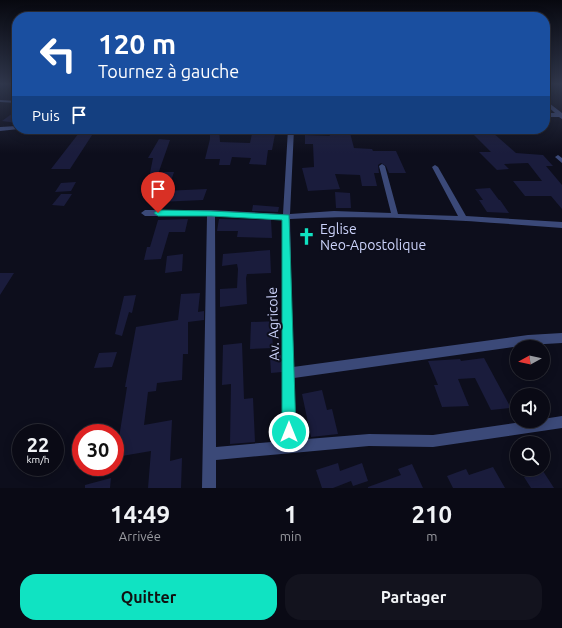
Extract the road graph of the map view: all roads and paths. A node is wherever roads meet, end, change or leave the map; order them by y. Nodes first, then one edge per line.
1 (551, 107) edge
2 (550, 115) edge
3 (561, 116) edge
4 (12, 128) edge
5 (0, 129) edge
6 (291, 134) edge
7 (382, 166) dead end
8 (435, 167) dead end
9 (145, 213) dead end
10 (211, 214) junction
11 (395, 216) junction
12 (286, 217) junction
13 (463, 218) junction
14 (562, 225) edge
15 (562, 338) edge
16 (289, 374) junction
17 (562, 422) edge
18 (289, 446) junction
19 (210, 454) junction
20 (209, 488) edge

1 - 3 street
2 - 3 street
4 - 5 street
6 - 12 street, Av. Agricole
7 - 11 street
8 - 13 street
9 - 10 street
10 - 12 street
10 - 19 street
11 - 12 street
11 - 13 street
12 - 16 street, Av. Agricole
13 - 14 street
15 - 16 street
16 - 18 street, Av. Agricole
17 - 18 street
18 - 19 street
19 - 20 street

